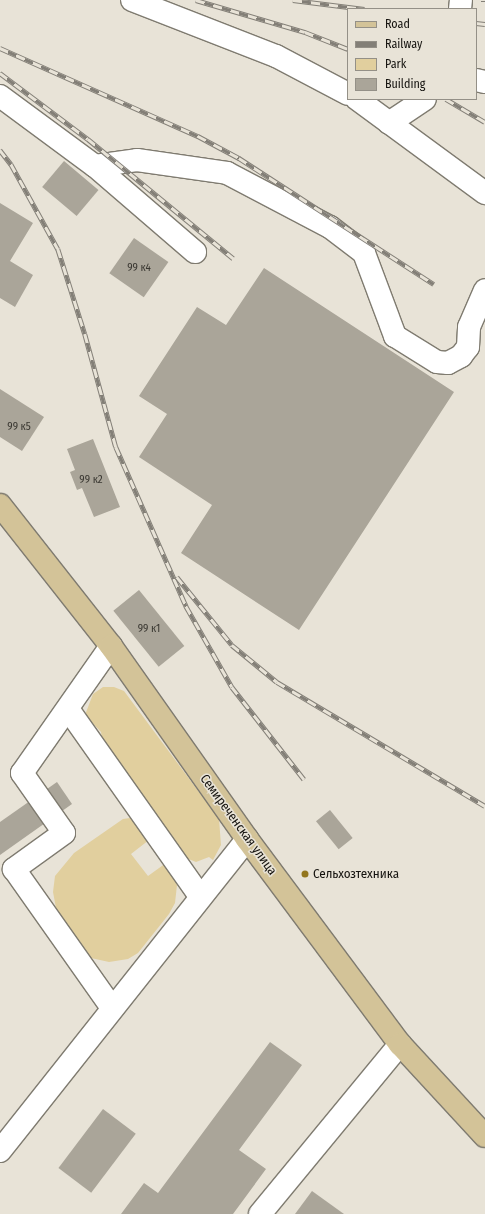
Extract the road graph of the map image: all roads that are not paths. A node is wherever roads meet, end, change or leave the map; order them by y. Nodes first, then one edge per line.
1 (132, 0) edge
2 (347, 93) edge
3 (0, 96) edge
4 (357, 100) edge
5 (424, 100) edge
6 (389, 123) junction
7 (95, 166) junction
8 (485, 193) edge
9 (195, 252) dead end
10 (485, 290) edge
11 (0, 505) edge
12 (111, 646) junction
13 (68, 709) junction
14 (247, 839) junction
15 (200, 896) junction
16 (112, 1008) junction
17 (400, 1044) junction
18 (485, 1136) edge
19 (0, 1151) edge
20 (260, 1214) edge

1 - 2 street
3 - 7 street
4 - 6 street
5 - 6 street
6 - 8 street
7 - 9 street
7 - 10 street
11 - 12 main road, Семиреченская улица
12 - 13 street
12 - 14 main road, Семиреченская улица
13 - 15 street
13 - 16 street
14 - 15 street
14 - 17 main road, Семиреченская улица
15 - 16 street
16 - 19 street
17 - 18 main road, Семиреченская улица
17 - 20 street

